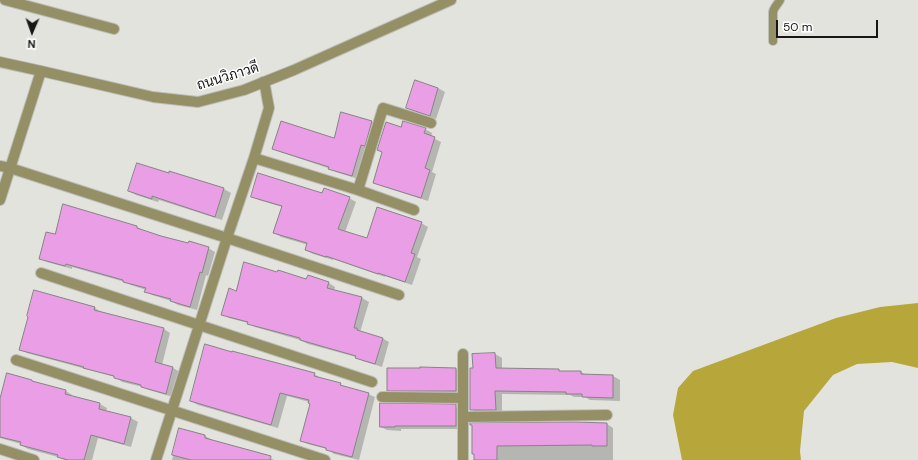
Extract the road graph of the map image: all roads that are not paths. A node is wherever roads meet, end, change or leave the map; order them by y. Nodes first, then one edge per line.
1 (5, 0) edge
2 (451, 0) edge
3 (780, 0) edge
4 (114, 29) dead end
5 (773, 41) dead end
6 (0, 62) edge
7 (41, 70) junction
8 (263, 82) junction
9 (432, 123) dead end
10 (254, 158) junction
11 (5, 167) edge
12 (358, 190) junction
13 (0, 200) edge
14 (414, 210) dead end
15 (227, 238) junction
16 (41, 273) dead end
17 (399, 295) dead end
18 (199, 325) junction
19 (463, 354) dead end
20 (16, 360) dead end
21 (372, 382) dead end
22 (382, 397) dead end
23 (463, 398) junction
24 (172, 410) junction
25 (607, 415) dead end
26 (463, 417) junction
27 (0, 449) edge
28 (34, 460) edge
29 (156, 460) edge
30 (325, 460) edge
31 (463, 460) edge

1 - 4 street
2 - 8 street, ถนนวิภาวดี
3 - 5 lane
6 - 7 street, ถนนวิภาวดี
7 - 8 street, ถนนวิภาวดี
7 - 11 street
8 - 10 street
9 - 12 street
10 - 12 street
10 - 15 street
11 - 13 street
11 - 15 street
12 - 14 street
15 - 17 street
15 - 18 street
16 - 18 street
18 - 21 street
18 - 24 street
19 - 23 street
20 - 24 street
22 - 23 street
23 - 26 street
24 - 29 street
24 - 30 street
25 - 26 street
26 - 31 street
27 - 28 street

